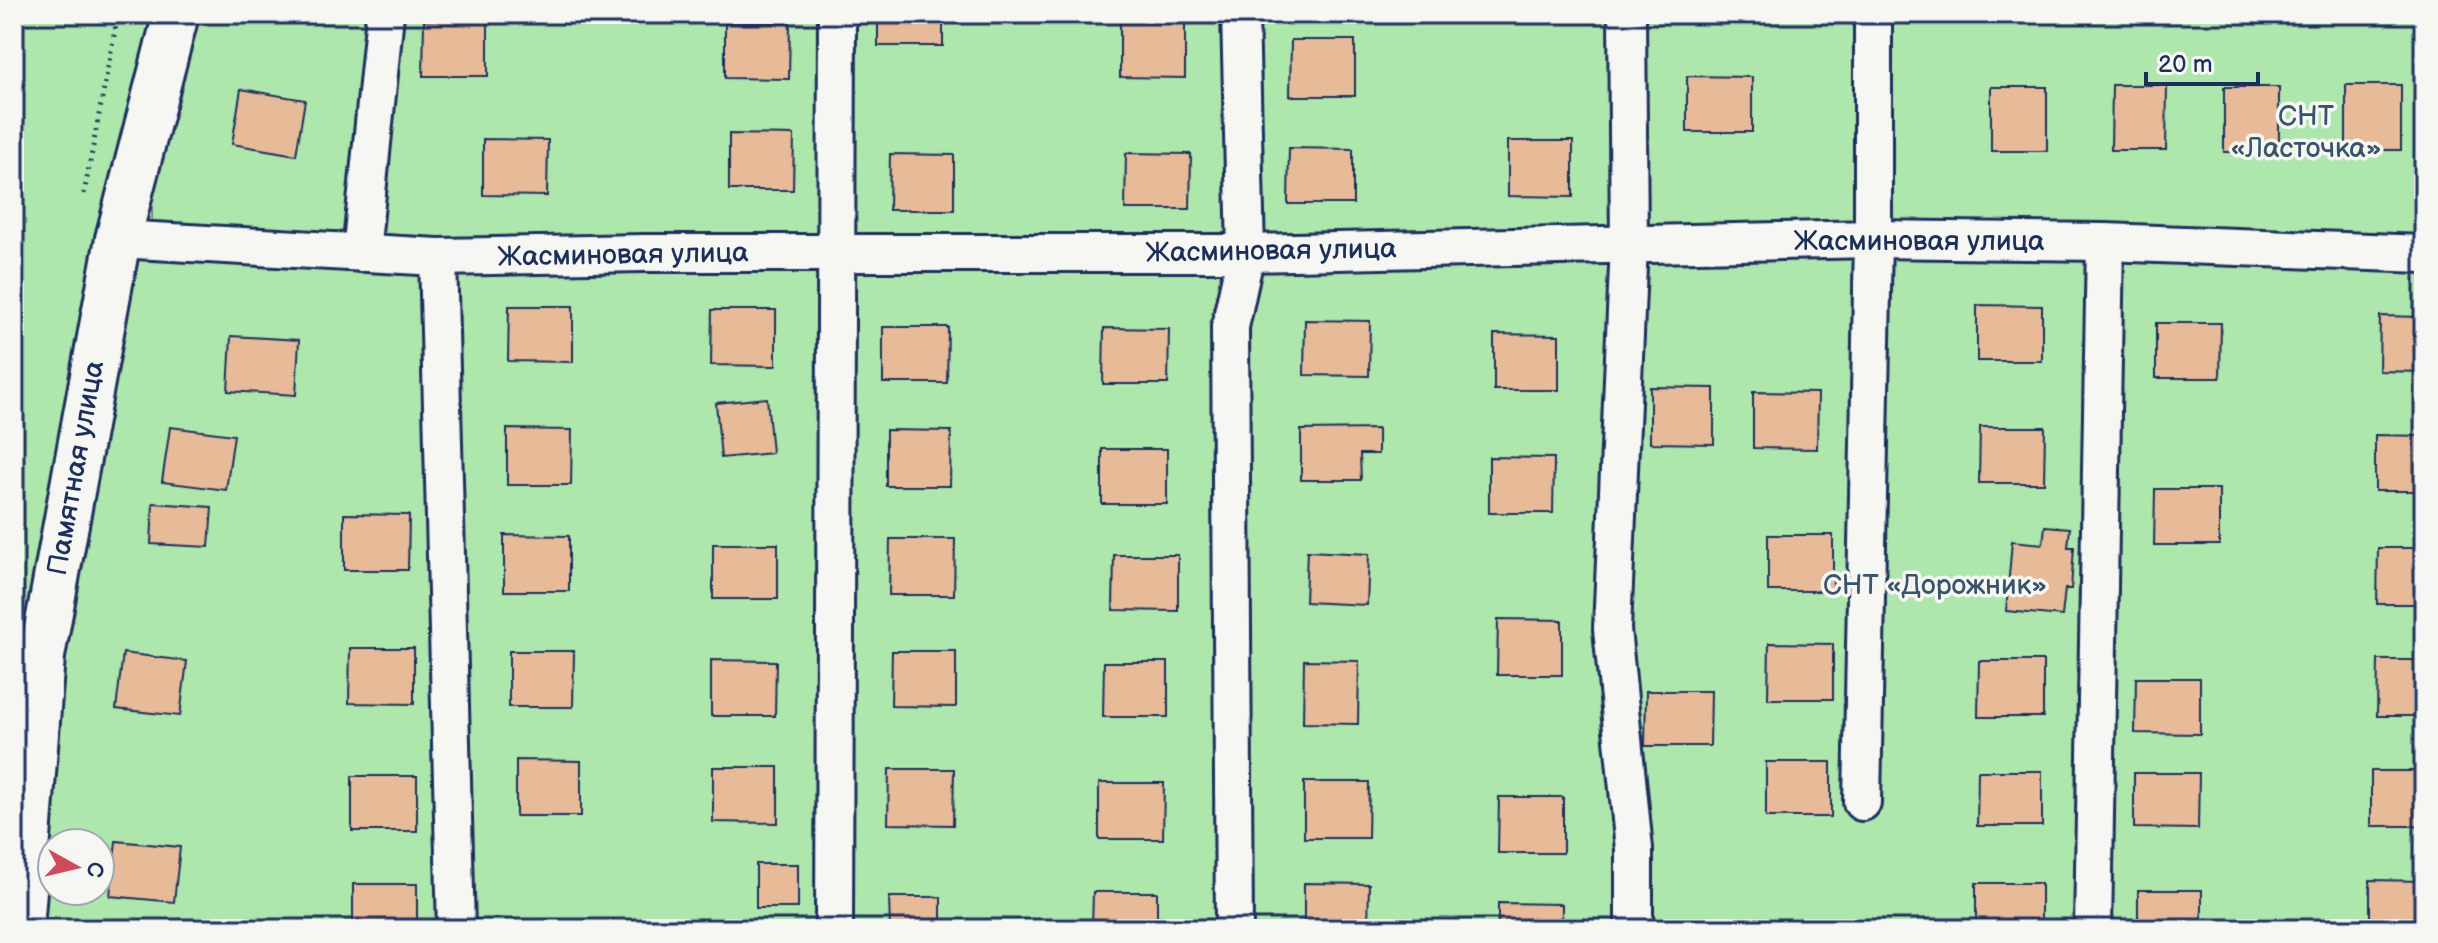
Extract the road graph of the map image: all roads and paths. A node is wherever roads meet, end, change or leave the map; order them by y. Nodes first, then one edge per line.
1 (176, 14) edge
2 (385, 14) edge
3 (837, 14) edge
4 (1240, 14) edge
5 (1627, 14) edge
6 (1873, 14) edge
7 (118, 239) junction
8 (1873, 239) junction
9 (2105, 242) junction
10 (1629, 244) junction
11 (361, 253) junction
12 (834, 253) junction
13 (1246, 253) junction
14 (2424, 254) edge
15 (438, 257) junction
16 (28, 653) edge
17 (1862, 802) dead end
18 (21, 929) edge
19 (456, 929) edge
20 (834, 929) edge
21 (1234, 929) edge
22 (1634, 929) edge
23 (2093, 929) edge

1 - 7 street, Памятная улица
2 - 11 street
3 - 12 street
4 - 13 street
5 - 10 street
6 - 8 street
7 - 11 street, Жасминовая улица
7 - 16 street, Памятная улица
8 - 9 street, Жасминовая улица
8 - 10 street, Жасминовая улица
8 - 17 street
9 - 14 street, Жасминовая улица
9 - 23 street
10 - 13 street, Жасминовая улица
10 - 22 street
11 - 15 street, Жасминовая улица
12 - 13 street, Жасминовая улица
12 - 15 street, Жасминовая улица
12 - 20 street
13 - 21 street
15 - 19 street
16 - 18 street, Памятная улица

